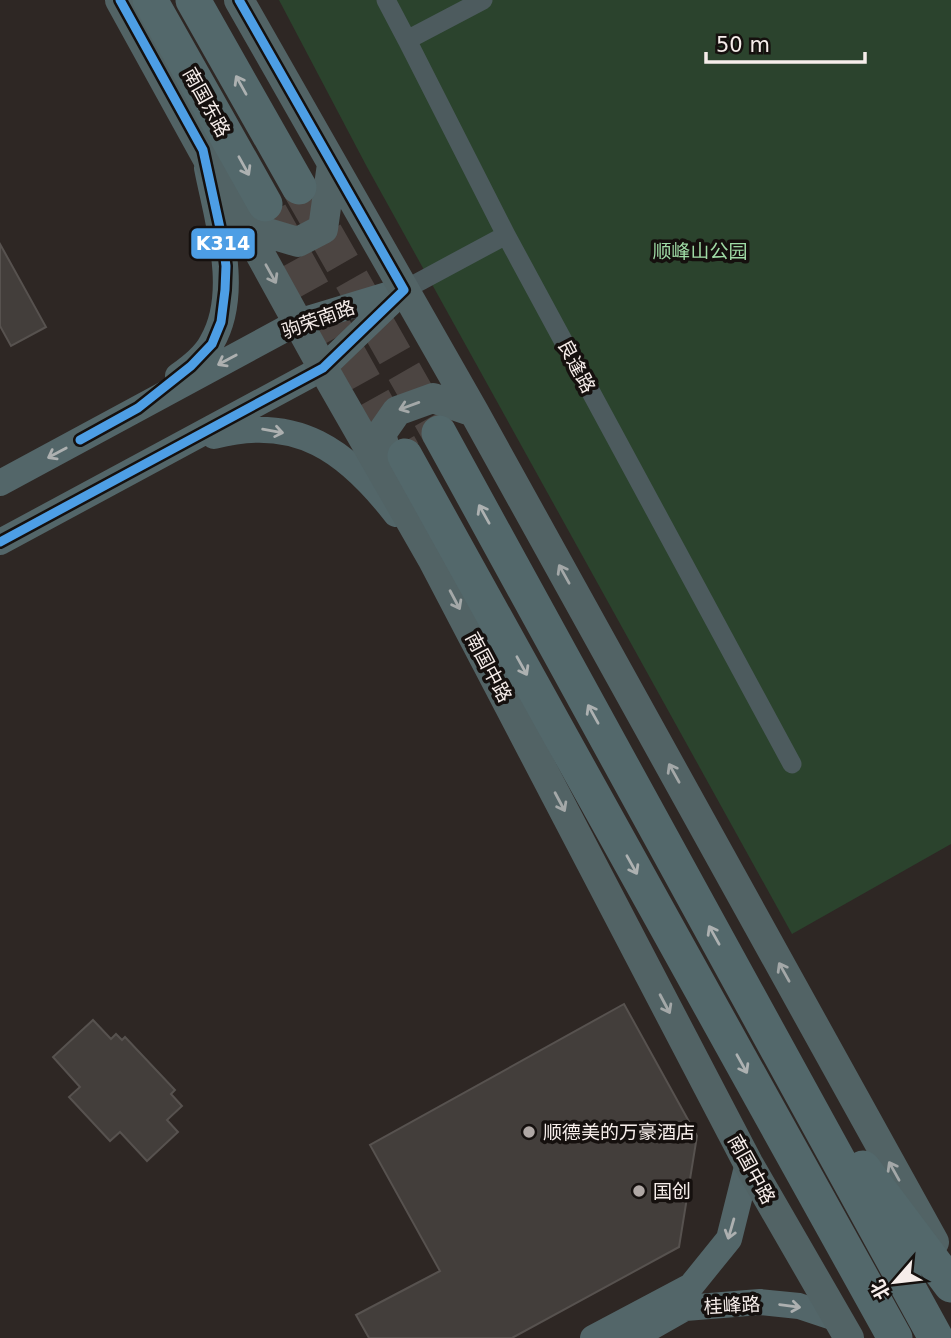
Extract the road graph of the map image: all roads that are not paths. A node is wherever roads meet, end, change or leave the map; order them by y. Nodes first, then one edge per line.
1 (120, 0) edge
2 (150, 0) edge
3 (193, 0) edge
4 (239, 0) edge
5 (386, 0) edge
6 (483, 0) edge
7 (407, 40) junction
8 (203, 150) junction
9 (332, 164) junction
10 (299, 187) tunnel mouth
11 (229, 197) junction
12 (265, 204) tunnel mouth
13 (506, 235) junction
14 (404, 290) junction
15 (298, 322) junction
16 (323, 368) junction
17 (138, 408) junction
18 (474, 411) junction
19 (439, 433) tunnel mouth
20 (160, 456) junction
21 (405, 456) tunnel mouth
22 (0, 483) edge
23 (399, 500) junction
24 (0, 542) edge
25 (433, 560) junction
26 (792, 765) dead end
27 (787, 1067) junction
28 (748, 1163) junction
29 (951, 1273) edge
30 (951, 1285) edge
31 (843, 1329) edge
32 (593, 1338) edge
33 (632, 1338) edge
34 (895, 1338) edge
35 (936, 1338) edge

1 - 8 main road, 南国中路
2 -> 12 highway, 南国东路
10 -> 3 highway, 南国东路
4 - 9 main road
5 - 7 street, 良逢路
6 - 7 street
7 - 13 street, 良逢路
8 - 11 main road, 南国中路
8 - 17 street
9 - 11 main road
9 - 14 main road
11 -> 15 main road, 南国中路
13 - 14 street
13 - 26 street, 良逢路
14 - 15 street, 驹荣南路
14 - 16 street, 驹荣南路
14 - 18 main road
15 - 16 main road, 南国中路
15 -> 17 street, 驹荣南路
16 - 20 street, 驹荣南路
16 - 23 main road, 南国中路
17 -> 22 street, 驹荣南路
18 -> 23 main road
29 -> 18 main road
27 -> 19 highway
20 - 24 street, 驹荣南路
20 -> 25 street
21 -> 34 highway, 南国中路
23 - 25 main road, 南国中路
25 -> 28 main road, 南国中路
27 - 30 highway
27 - 35 highway
28 - 31 main road, 南国中路
28 -> 32 street
33 -> 31 street, 桂峰路

